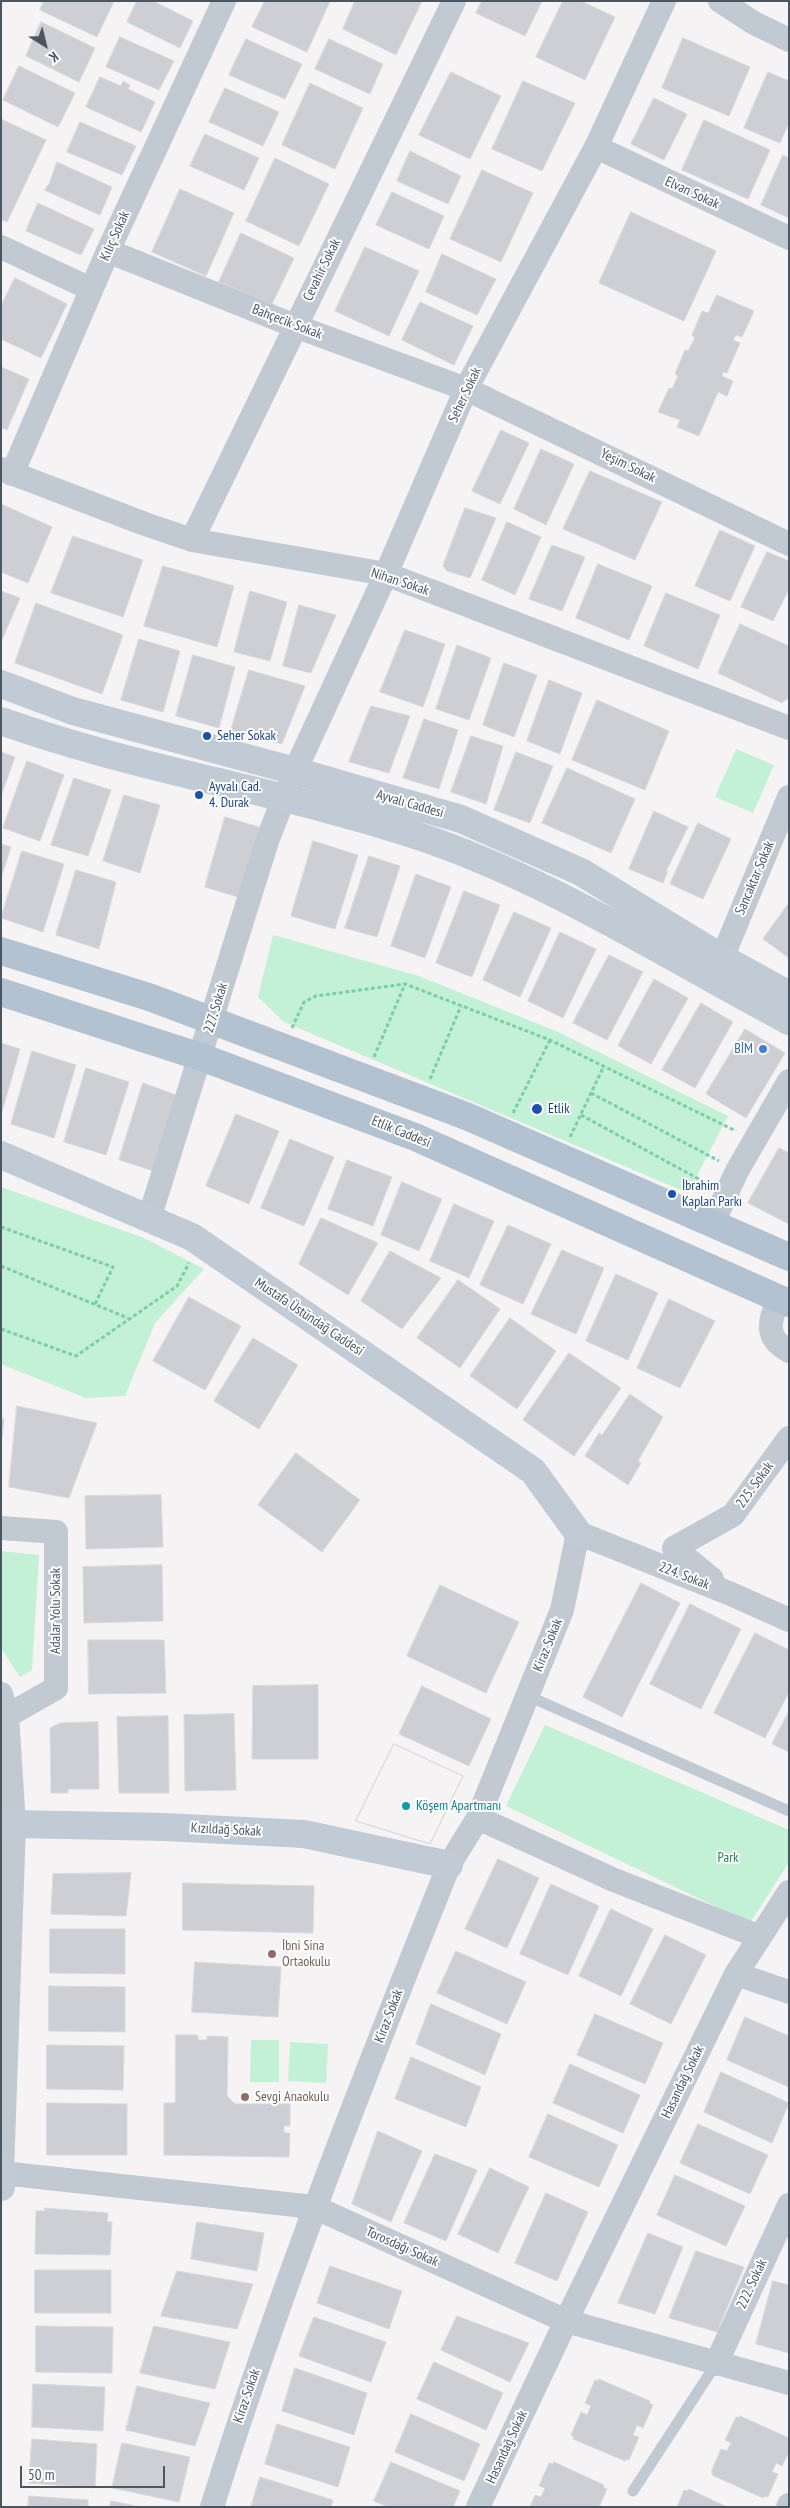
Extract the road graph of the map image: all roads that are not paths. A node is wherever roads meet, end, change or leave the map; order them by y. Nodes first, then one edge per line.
1 (454, 1) edge
2 (664, 1) edge
3 (220, 2) edge
4 (724, 2) edge
5 (789, 40) edge
6 (596, 147) junction
7 (789, 238) edge
8 (1, 247) edge
9 (108, 251) junction
10 (92, 289) junction
11 (295, 326) junction
12 (466, 389) junction
13 (7, 471) edge
14 (192, 540) junction
15 (789, 544) edge
16 (386, 574) junction
17 (1, 684) edge
18 (1, 721) edge
19 (789, 728) edge
20 (294, 771) junction
21 (284, 797) junction
22 (789, 797) edge
23 (1, 951) edge
24 (722, 958) junction
25 (1, 992) edge
26 (789, 995) edge
27 (212, 1020) junction
28 (789, 1021) edge
29 (201, 1057) junction
30 (789, 1081) edge
31 (1, 1155) edge
32 (149, 1219) junction
33 (712, 1225) junction
34 (789, 1257) edge
35 (784, 1301) edge
36 (789, 1351) edge
37 (789, 1438) edge
38 (1, 1528) edge
39 (578, 1533) junction
40 (732, 1594) junction
41 (789, 1620) edge
42 (1, 1694) edge
43 (528, 1696) junction
44 (7, 1716) junction
45 (789, 1811) edge
46 (478, 1818) junction
47 (8, 1826) edge
48 (449, 1865) junction
49 (789, 1892) edge
50 (760, 1937) junction
51 (736, 1974) junction
52 (789, 1992) edge
53 (2, 2177) edge
54 (789, 2205) edge
55 (314, 2207) junction
56 (566, 2321) junction
57 (716, 2364) junction
58 (789, 2383) edge
59 (633, 2491) dead end
60 (212, 2507) edge
61 (478, 2507) edge

1 - 11 street, Cevahir Sokak
2 - 6 street, Seher Sokak
3 - 9 street, Kılıç Sokak
4 - 5 street
6 - 7 street, Elvan Sokak
6 - 12 street, Seher Sokak
8 - 10 street
9 - 10 street, Kılıç Sokak
9 - 11 street, Bahçecik Sokak
10 - 13 street, Kılıç Sokak
11 - 12 street, Bahçecik Sokak
11 - 14 street, Cevahir Sokak
12 - 15 street, Yeşim Sokak
12 - 16 street, Seher Sokak
13 - 14 street, Nihan Sokak
14 - 16 street, Nihan Sokak
16 - 19 street, Nihan Sokak
16 - 20 street, Seher Sokak
17 - 20 main road, Ayvalı Caddesi
18 - 21 main road, Ayvalı Caddesi
20 - 21 street, Seher Sokak
20 - 24 main road, Ayvalı Caddesi
21 - 27 street, 227. Sokak
21 - 28 main road, Ayvalı Caddesi
22 - 24 street, Sancaktar Sokak
23 - 27 main road
24 - 26 main road, Ayvalı Caddesi
25 - 29 main road, Etlik Caddesi
27 - 29 street, 227. Sokak
27 - 33 main road
29 - 32 street, 227. Sokak
29 - 35 main road, Etlik Caddesi
30 - 33 street
31 - 32 main road, Mustafa Üstündağ Caddesi
32 - 39 main road, Mustafa Üstündağ Caddesi
33 - 34 main road
35 - 36 street
37 - 40 street, 225. Sokak
38 - 44 street, Adalar Yolu Sokak
39 - 40 street, 224. Sokak
39 - 43 street, Kiraz Sokak
40 - 41 street, 224. Sokak
42 - 44 street
43 - 45 lane
43 - 46 street, Kiraz Sokak
44 - 47 street
46 - 48 street, Kiraz Sokak
46 - 50 street
47 - 48 main road, Kızıldağ Sokak
47 - 53 street
48 - 55 street, Kiraz Sokak
49 - 50 street, Hasandağ Sokak
50 - 51 street, Hasandağ Sokak
51 - 52 street
51 - 56 street, Hasandağ Sokak
53 - 55 street, Torosdağı Sokak
54 - 57 street, 222. Sokak
55 - 56 street, Torosdağı Sokak
55 - 60 street, Kiraz Sokak
56 - 57 street, Torosdağı Sokak
56 - 61 street, Hasandağ Sokak
57 - 58 street, Torosdağı Sokak
57 - 59 lane

